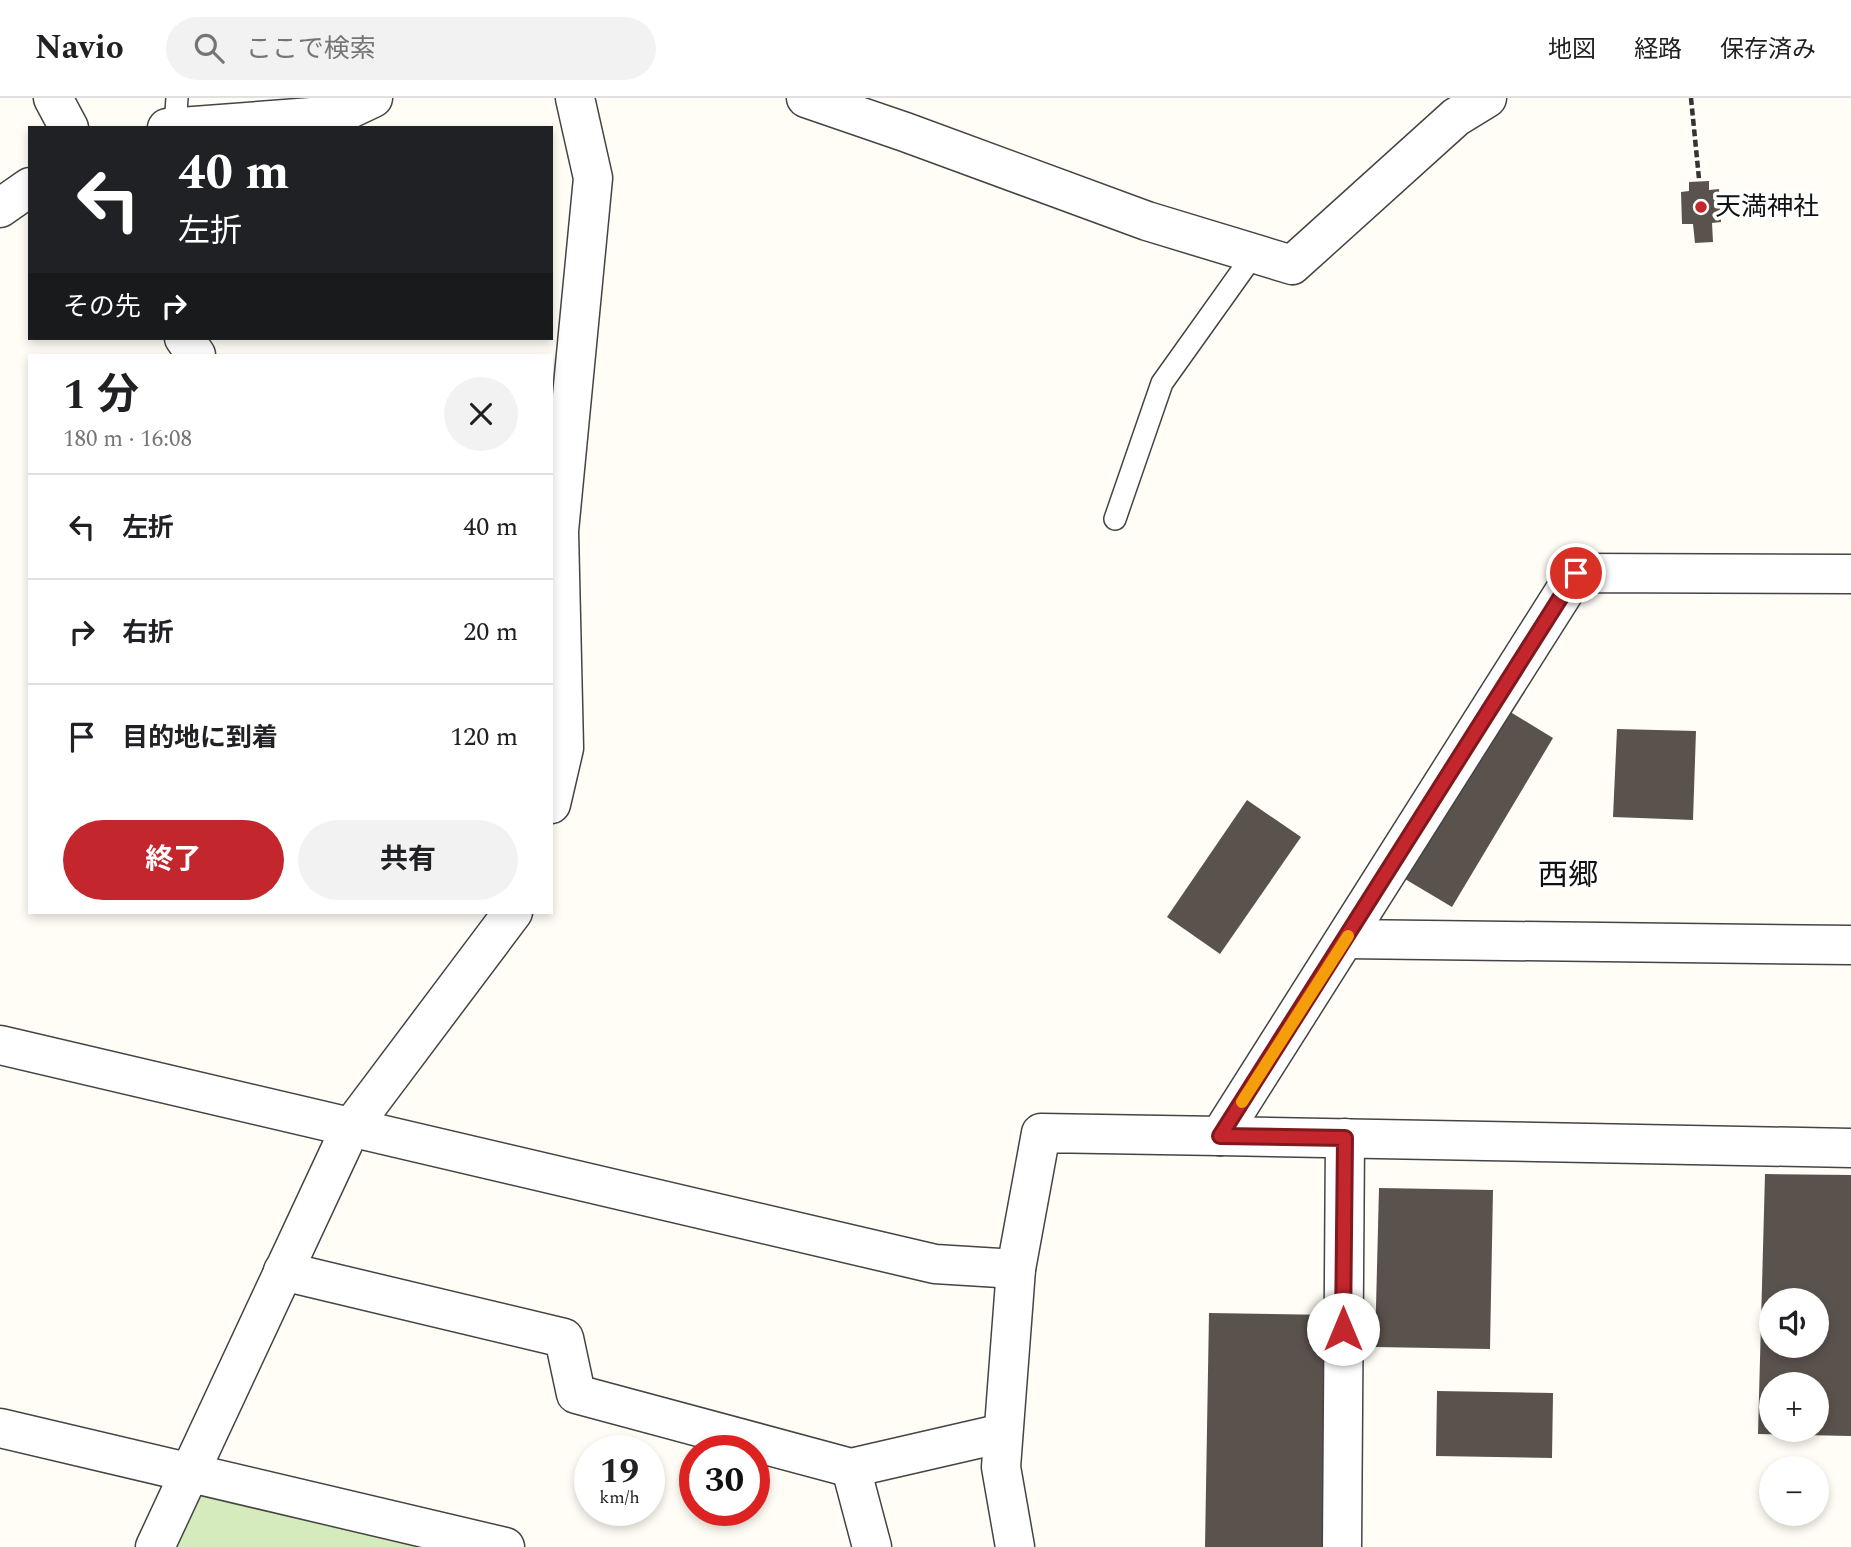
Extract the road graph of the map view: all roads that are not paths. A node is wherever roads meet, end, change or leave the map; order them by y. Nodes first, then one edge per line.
1 (53, 98) edge
2 (373, 98) edge
3 (575, 98) edge
4 (806, 98) edge
5 (1487, 98) edge
6 (173, 117) edge
7 (68, 126) edge
8 (28, 188) edge
9 (0, 208) edge
10 (1254, 254) junction
11 (1115, 519) dead end
12 (555, 531) edge
13 (1851, 574) edge
14 (553, 795) edge
15 (511, 914) edge
16 (1346, 939) junction
17 (1851, 945) edge
18 (0, 1045) edge
19 (350, 1129) junction
20 (1220, 1136) junction
21 (1345, 1138) junction
22 (1851, 1148) edge
23 (1016, 1269) junction
24 (283, 1271) junction
25 (0, 1428) edge
26 (1003, 1433) junction
27 (851, 1468) junction
28 (189, 1472) junction
29 (155, 1547) edge
30 (505, 1547) edge
31 (872, 1547) edge
32 (1016, 1547) edge
33 (1342, 1547) edge

1 - 7 street
2 - 6 street
3 - 12 street
4 - 10 street
5 - 10 street
8 - 9 street
10 - 11 lane
12 - 14 street
13 - 16 street
15 - 19 street
16 - 17 street
16 - 20 street
18 - 19 street
19 - 23 street
19 - 24 street
20 - 21 street
20 - 23 street
21 - 22 street
21 - 33 street
23 - 26 street
24 - 27 street
24 - 28 street
25 - 28 street
26 - 27 street
26 - 32 street
27 - 31 street
28 - 29 street
28 - 30 street

